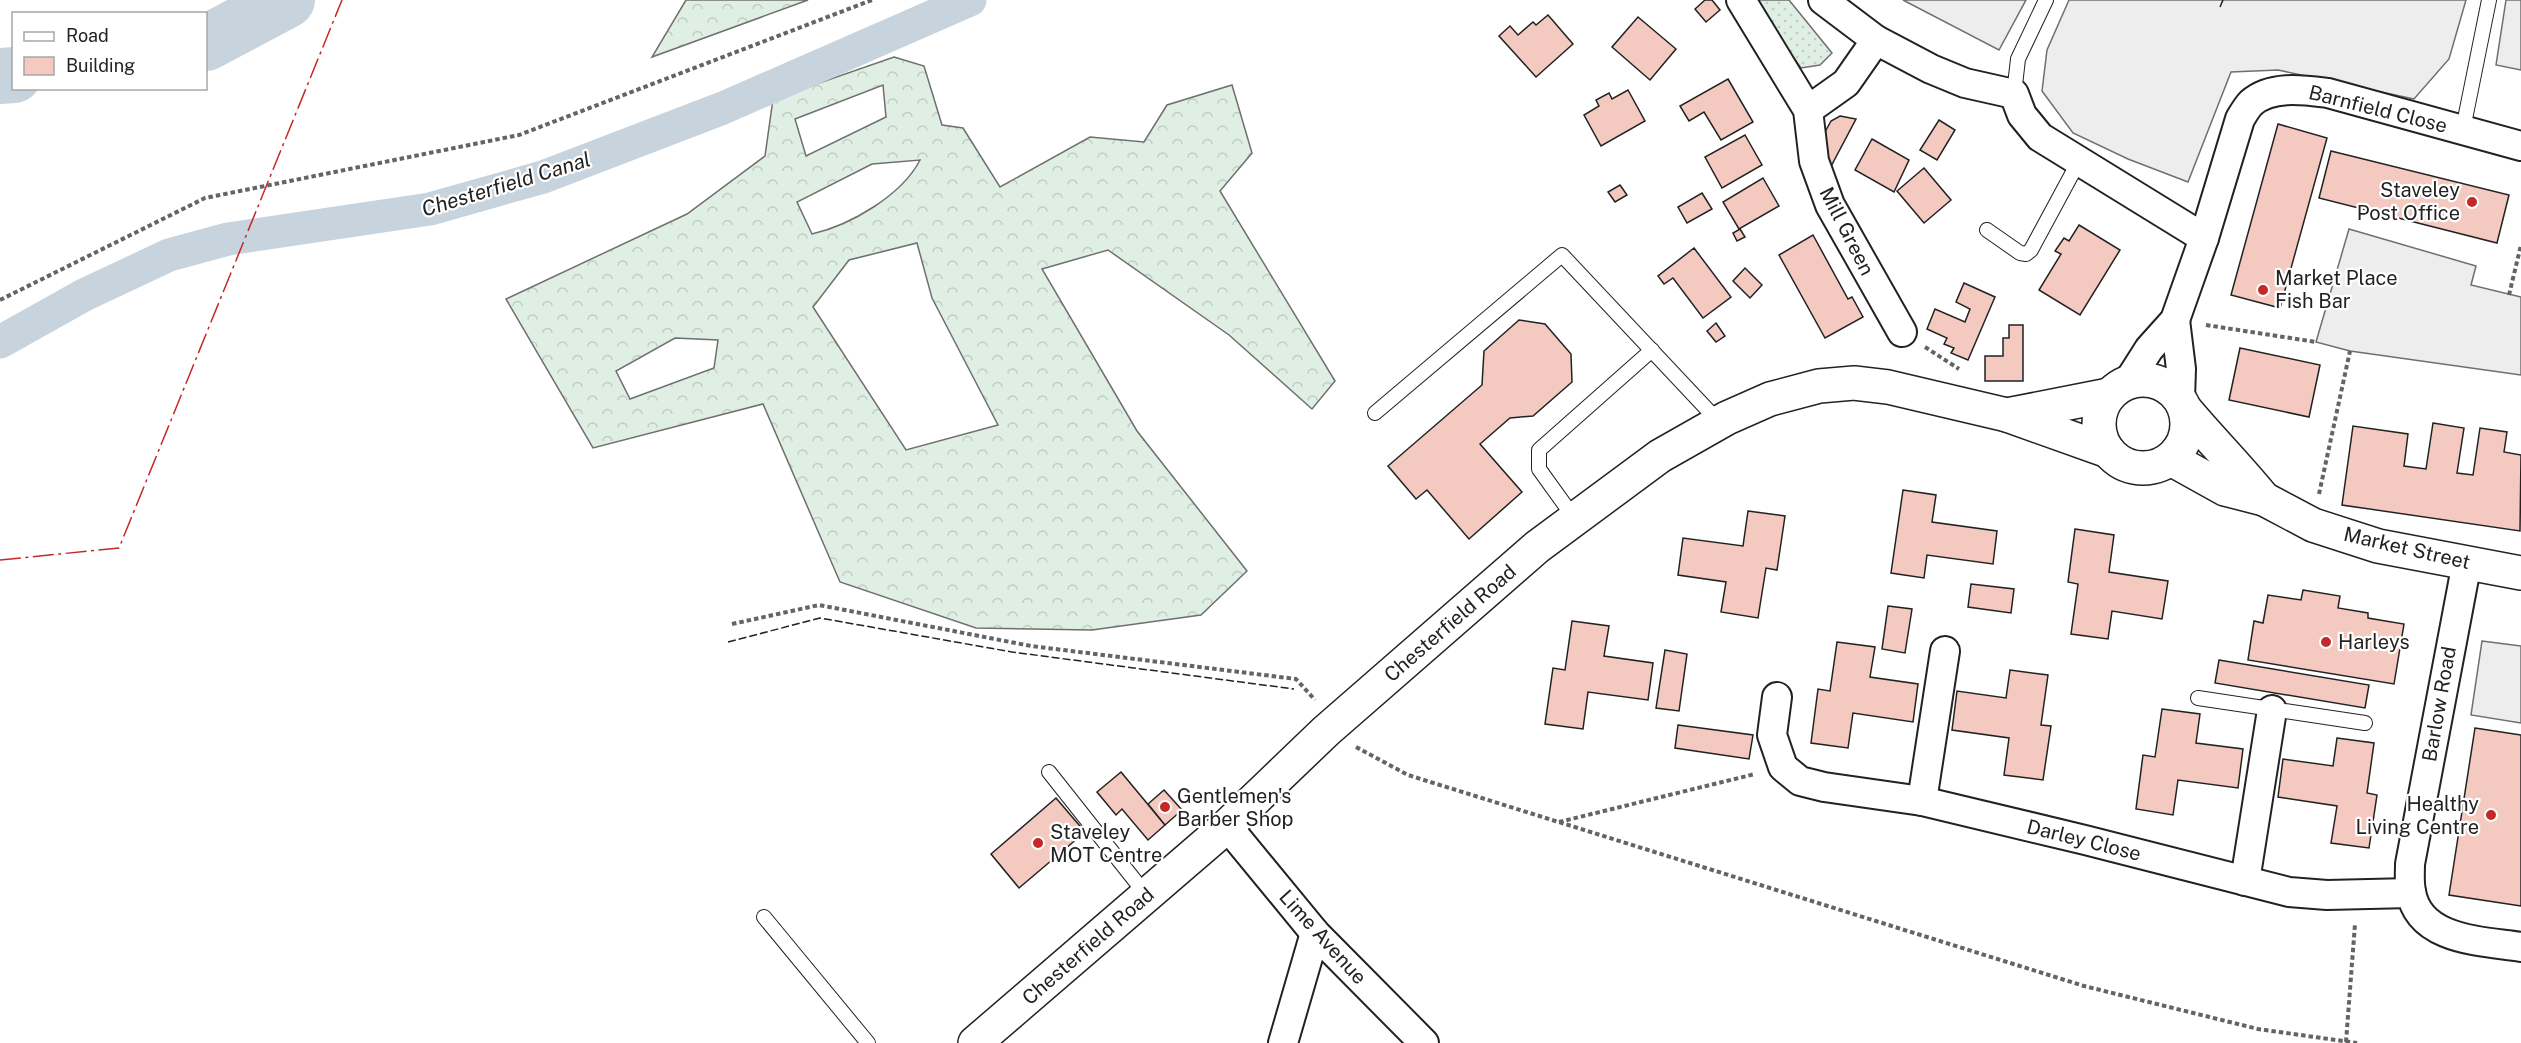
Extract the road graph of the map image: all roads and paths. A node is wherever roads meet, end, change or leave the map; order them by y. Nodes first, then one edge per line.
1 (872, 0) edge
2 (1741, 0) edge
3 (1823, 0) edge
4 (2046, 0) edge
5 (2488, 0) edge
6 (1876, 40) junction
7 (2014, 94) junction
8 (1808, 110) junction
9 (2463, 129) junction
10 (2521, 146) edge
11 (2079, 161) junction
12 (1987, 230) dead end
13 (2204, 238) junction
14 (2521, 245) edge
15 (2509, 295) dead end
16 (0, 300) edge
17 (2175, 321) junction
18 (1902, 332) joint
19 (2316, 342) dead end
20 (1652, 350) junction
21 (2350, 351) dead end
22 (1960, 370) dead end
23 (2118, 388) junction
24 (2182, 404) junction
25 (1375, 413) dead end
26 (2007, 415) junction
27 (1719, 422) junction
28 (2108, 451) junction
29 (2171, 459) junction
30 (2264, 499) junction
31 (1575, 519) junction
32 (2313, 525) junction
33 (2467, 562) junction
34 (2513, 567) edge
35 (732, 624) dead end
36 (1945, 651) dead end
37 (1777, 697) dead end
38 (2198, 698) dead end
39 (2272, 710) junction
40 (2365, 723) dead end
41 (1331, 727) junction
42 (1783, 767) junction
43 (1048, 772) dead end
44 (1922, 801) junction
45 (1558, 823) junction
46 (1227, 826) junction
47 (2246, 881) junction
48 (1144, 892) dead end
49 (2358, 893) junction
50 (2411, 893) junction
51 (764, 917) dead end
52 (1314, 933) junction
53 (2521, 947) edge
54 (2346, 1042) edge
55 (868, 1043) edge
56 (975, 1043) edge
57 (1283, 1043) edge
58 (1424, 1043) edge
59 (2357, 1043) edge

1 - 16 path
2 - 8 street, Mill Green
3 - 6 street
4 - 7 lane
5 - 9 lane
6 - 7 street
6 - 8 street
7 - 11 street
8 - 18 street, Mill Green
9 - 10 street, Barnfield Close
9 - 13 street, Barnfield Close
11 - 12 lane
11 - 13 street
13 - 17 street, Barnfield Close
14 - 15 path
17 - 19 path
17 - 23 street, Barnfield Close
17 - 24 street, Barnfield Close
18 - 22 path
20 - 25 lane
20 - 27 lane
20 - 31 lane
21 - 32 path
23 - 24 highway
23 - 26 highway, Chesterfield Road
23 - 28 highway
24 - 29 highway
24 - 30 highway, Market Street
26 - 27 highway, Chesterfield Road
26 - 28 highway, Chesterfield Road
27 - 31 highway, Chesterfield Road
28 - 29 highway
29 - 30 highway, Market Street
30 - 32 highway, Market Street
31 - 41 highway, Chesterfield Road
32 - 33 highway, Market Street
33 - 34 highway, Market Street
33 - 50 street, Barlow Road
35 - 41 path
36 - 44 street
37 - 42 street
38 - 39 lane
39 - 40 lane
39 - 47 street
41 - 45 path
41 - 46 highway, Chesterfield Road
42 - 44 street, Darley Close
42 - 45 path
43 - 48 lane
44 - 47 street, Darley Close
45 - 54 path
46 - 52 street, Lime Avenue
46 - 56 highway, Chesterfield Road
47 - 49 street, Darley Close
49 - 50 street, Darley Close
49 - 54 path
50 - 53 street, Barlow Road
51 - 55 lane
52 - 57 street
52 - 58 street, Lime Avenue
54 - 59 path

